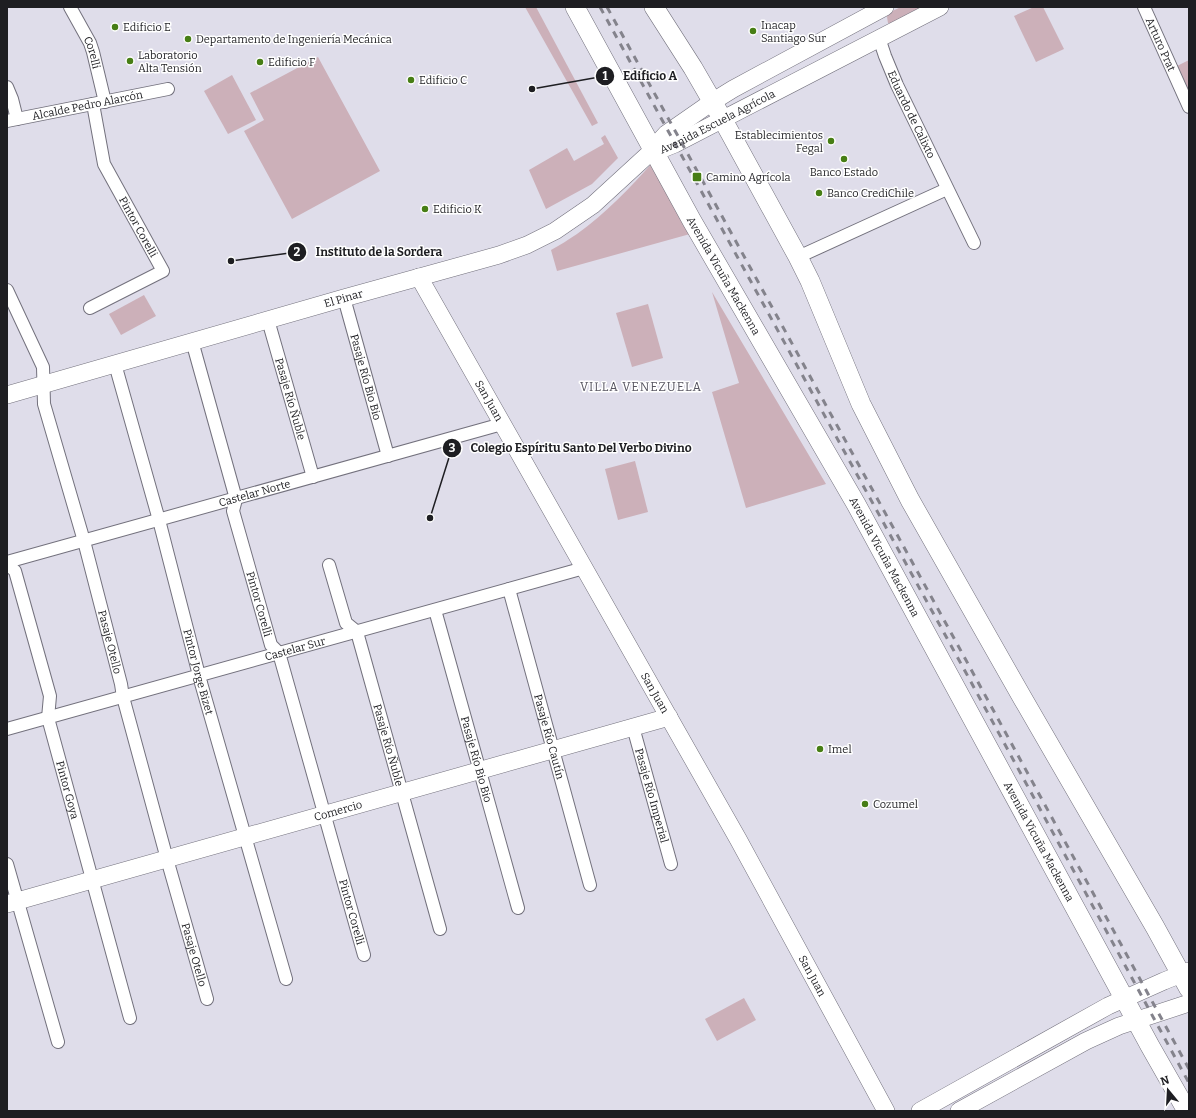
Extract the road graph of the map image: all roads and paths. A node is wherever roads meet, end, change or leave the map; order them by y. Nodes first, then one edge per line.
1 (70, 7) edge
2 (575, 7) edge
3 (654, 7) edge
4 (940, 7) edge
5 (1144, 7) edge
6 (880, 10) edge
7 (880, 38) junction
8 (7, 87) edge
9 (168, 89) dead end
10 (712, 102) junction
11 (99, 103) junction
12 (1189, 105) edge
13 (12, 120) edge
14 (723, 120) junction
15 (653, 150) junction
16 (947, 189) junction
17 (974, 243) dead end
18 (798, 258) junction
19 (419, 277) junction
20 (7, 290) edge
21 (344, 298) junction
22 (90, 308) dead end
23 (268, 320) junction
24 (192, 341) junction
25 (115, 364) junction
26 (44, 384) junction
27 (7, 394) edge
28 (502, 424) junction
29 (388, 456) junction
30 (313, 477) junction
31 (236, 499) junction
32 (159, 520) junction
33 (84, 541) junction
34 (7, 563) edge
35 (330, 565) dead end
36 (584, 568) junction
37 (509, 589) junction
38 (435, 610) junction
39 (357, 632) junction
40 (279, 653) junction
41 (200, 676) junction
42 (124, 697) junction
43 (669, 717) junction
44 (48, 718) junction
45 (633, 727) junction
46 (7, 729) edge
47 (553, 750) junction
48 (480, 770) junction
49 (402, 792) junction
50 (324, 814) junction
51 (245, 837) junction
52 (167, 859) junction
53 (7, 864) edge
54 (671, 864) dead end
55 (92, 880) junction
56 (590, 885) dead end
57 (12, 903) edge
58 (518, 908) dead end
59 (440, 929) dead end
60 (364, 955) dead end
61 (286, 979) dead end
62 (1181, 979) edge
63 (1125, 998) junction
64 (207, 999) dead end
65 (1182, 1005) edge
66 (130, 1018) dead end
67 (1136, 1020) junction
68 (58, 1042) dead end
69 (886, 1111) edge
70 (920, 1111) edge
71 (959, 1111) edge
72 (1187, 1111) edge

1 - 11 street, Corelli
2 - 15 main road, Avenida Vicuña Mackenna
3 - 10 main road
4 - 7 street, Avenida Escuela Agrícola
5 - 12 street, Arturo Prat
6 - 7 street
6 - 10 street, Avenida Escuela Agrícola
7 - 14 street, Avenida Escuela Agrícola
7 - 16 street, Eduardo de Calixto
8 - 13 street
9 - 11 street, Alcalde Pedro Alarcón
10 - 14 main road
10 - 15 street, Avenida Escuela Agrícola
11 - 13 street, Alcalde Pedro Alarcón
11 - 22 street, Pintor Corelli
14 - 15 street, Avenida Escuela Agrícola
14 - 18 main road
15 - 19 street, El Pinar
15 - 63 main road, Avenida Vicuña Mackenna
16 - 17 street, Eduardo de Calixto
16 - 18 street
18 - 62 main road
19 - 21 street, El Pinar
19 - 28 street, San Juan
20 - 26 street, Pasaje Otello
21 - 23 street, El Pinar
21 - 29 street, Pasaje Río Bio Bio
23 - 24 street, El Pinar
23 - 30 street, Pasaje Río Ñuble
24 - 25 street, El Pinar
24 - 31 street, Pintor Corelli
25 - 26 street, El Pinar
25 - 32 street, Pintor Jorge Bizet
26 - 27 street, El Pinar
26 - 33 street, Pasaje Otello
28 - 29 street, Castelar Norte
28 - 36 street, San Juan
29 - 30 street, Castelar Norte
30 - 31 street, Castelar Norte
31 - 32 street, Castelar Norte
31 - 40 street, Pintor Corelli
32 - 33 street, Castelar Norte
32 - 41 street, Pintor Jorge Bizet
33 - 34 street, Castelar Norte
33 - 42 street, Pasaje Otello
34 - 44 street, Pintor Goya
35 - 39 street, Pasaje Río Ñuble
36 - 37 street, Castelar Sur
36 - 43 street, San Juan
37 - 38 street, Castelar Sur
37 - 47 street, Pasaje Río Cautín
38 - 39 street, Castelar Sur
38 - 48 street, Pasaje Río Bio Bio
39 - 40 street, Castelar Sur
39 - 49 street, Pasaje Río Ñuble
40 - 41 street, Castelar Sur
40 - 50 street, Pintor Corelli
41 - 42 street, Castelar Sur
41 - 51 street, Pintor Jorge Bizet
42 - 44 street, Castelar Sur
42 - 52 street, Pasaje Otello
43 - 45 street, Comercio
43 - 69 street, San Juan
44 - 46 street, Castelar Sur
44 - 55 street, Pintor Goya
45 - 47 street, Comercio
45 - 54 street, Pasaje Río Imperial
47 - 48 street, Comercio
47 - 56 street, Pasaje Río Cautín
48 - 49 street, Comercio
48 - 58 street, Pasaje Río Bio Bio
49 - 50 street, Comercio
49 - 59 street, Pasaje Río Ñuble
50 - 51 street, Comercio
50 - 60 street, Pintor Corelli
51 - 52 street, Comercio
51 - 61 street, Pintor Jorge Bizet
52 - 55 street, Comercio
52 - 64 street, Pasaje Otello
53 - 57 street
55 - 57 street, Comercio
55 - 66 street, Pintor Goya
57 - 68 street
62 - 63 street
63 - 67 main road, Avenida Vicuña Mackenna
63 - 70 street
65 - 67 street
67 - 71 street
67 - 72 main road, Avenida Vicuña Mackenna

